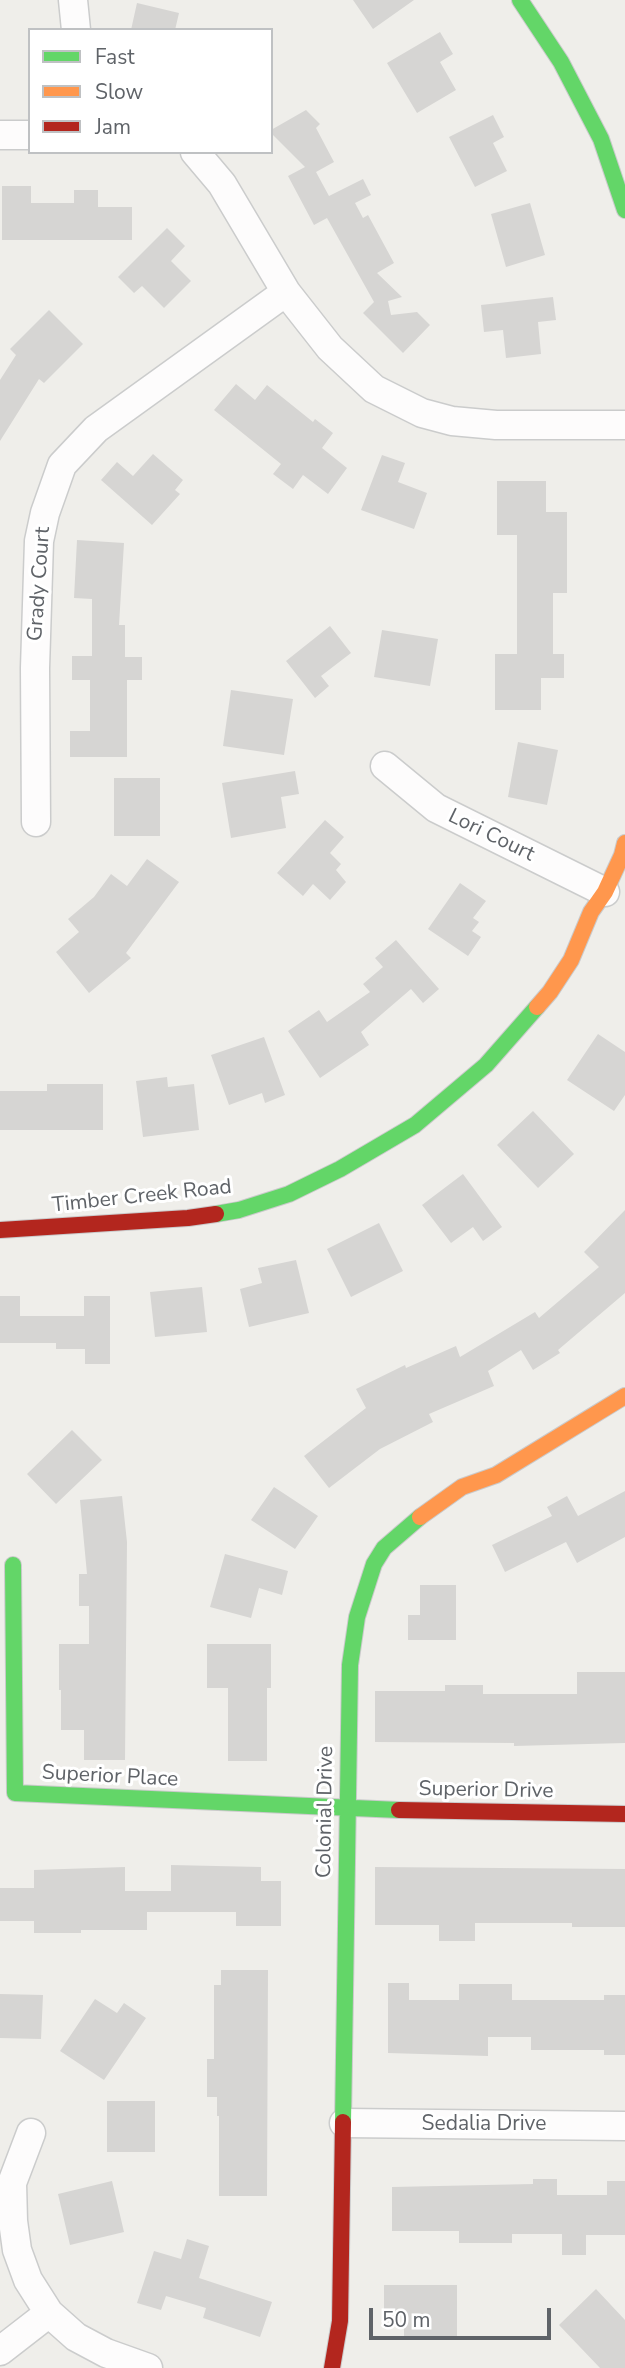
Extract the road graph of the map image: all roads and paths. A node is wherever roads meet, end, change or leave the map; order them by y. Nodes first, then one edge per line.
1 (73, 0) edge
2 (520, 0) edge
3 (76, 28) edge
4 (0, 135) edge
5 (28, 135) edge
6 (197, 154) edge
7 (625, 209) edge
8 (286, 292) junction
9 (625, 425) edge
10 (385, 766) dead end
11 (36, 822) dead end
12 (625, 843) edge
13 (605, 892) junction
14 (0, 1230) edge
15 (625, 1396) edge
16 (13, 1565) dead end
17 (347, 1810) junction
18 (625, 1814) edge
19 (344, 2123) junction
20 (625, 2126) edge
21 (31, 2133) dead end
22 (49, 2313) junction
23 (0, 2351) edge
24 (148, 2368) edge
25 (332, 2368) edge

1 - 3 street
2 - 7 street
4 - 5 street
6 - 8 street
8 - 9 street
8 - 11 street, Grady Court
10 - 13 street, Lori Court
12 - 13 street, Timber Creek Road
13 - 14 street, Timber Creek Road
15 - 17 street, Colonial Drive
16 - 17 street, Superior Place
17 - 18 street, Superior Drive
17 - 19 street, Colonial Drive
19 - 20 street, Sedalia Drive
19 - 25 street, Colonial Drive
21 - 22 street
22 - 23 street
22 - 24 street

